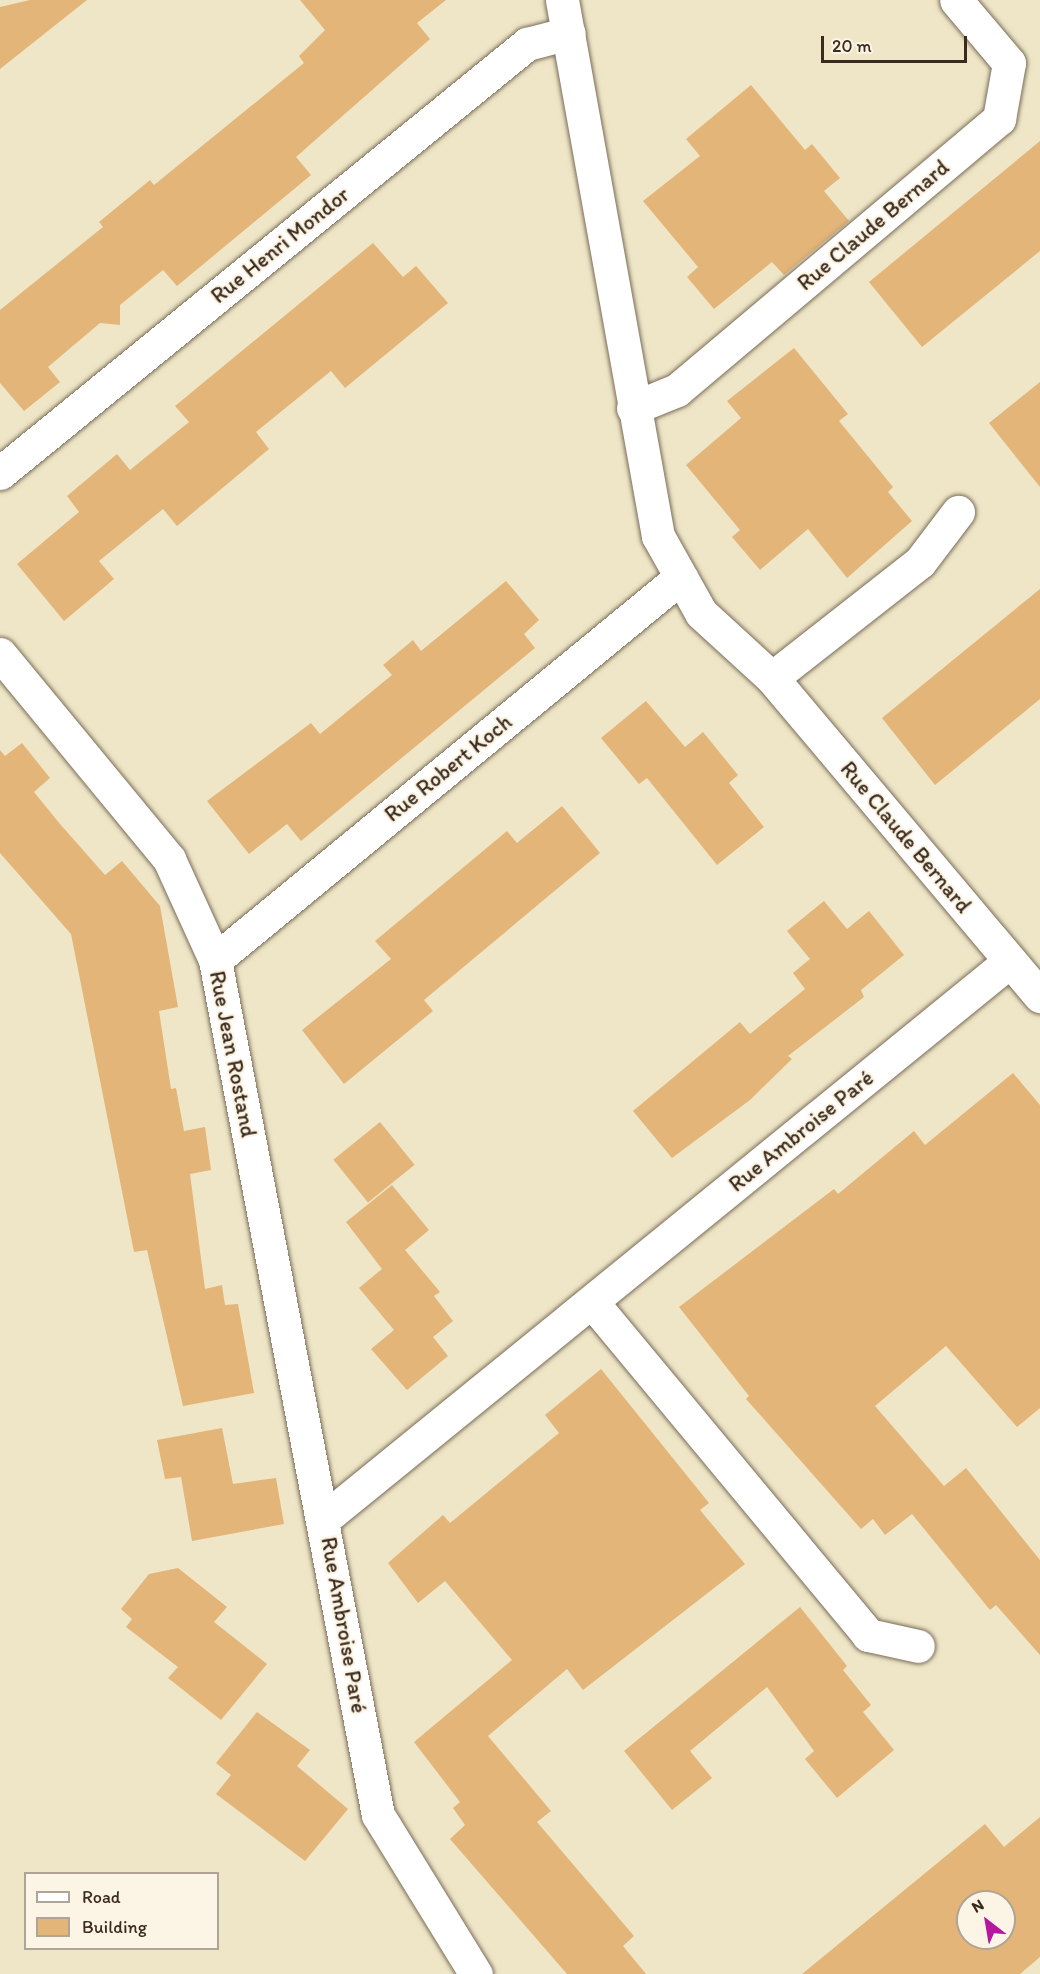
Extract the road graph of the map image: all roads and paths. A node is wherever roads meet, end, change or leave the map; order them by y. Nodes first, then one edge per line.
1 (562, 0) edge
2 (956, 0) edge
3 (569, 33) junction
4 (633, 408) junction
5 (0, 473) edge
6 (958, 512) dead end
7 (681, 577) junction
8 (0, 654) edge
9 (772, 678) junction
10 (214, 960) junction
11 (1010, 961) junction
12 (1040, 996) edge
13 (592, 1302) junction
14 (325, 1518) junction
15 (918, 1646) dead end
16 (476, 1974) edge

1 - 3 street, Rue Claude Bernard
2 - 4 street, Rue Claude Bernard
3 - 4 street, Rue Claude Bernard
3 - 5 street, Rue Henri Mondor
4 - 7 street, Rue Claude Bernard
6 - 9 street
7 - 9 street, Rue Claude Bernard
7 - 10 street, Rue Robert Koch
8 - 10 street, Rue Jean Rostand
9 - 11 street, Rue Claude Bernard
10 - 14 street, Rue Jean Rostand
11 - 12 street, Rue Claude Bernard
11 - 13 street, Rue Ambroise Paré
13 - 14 street, Rue Ambroise Paré
13 - 15 street
14 - 16 street, Rue Ambroise Paré

